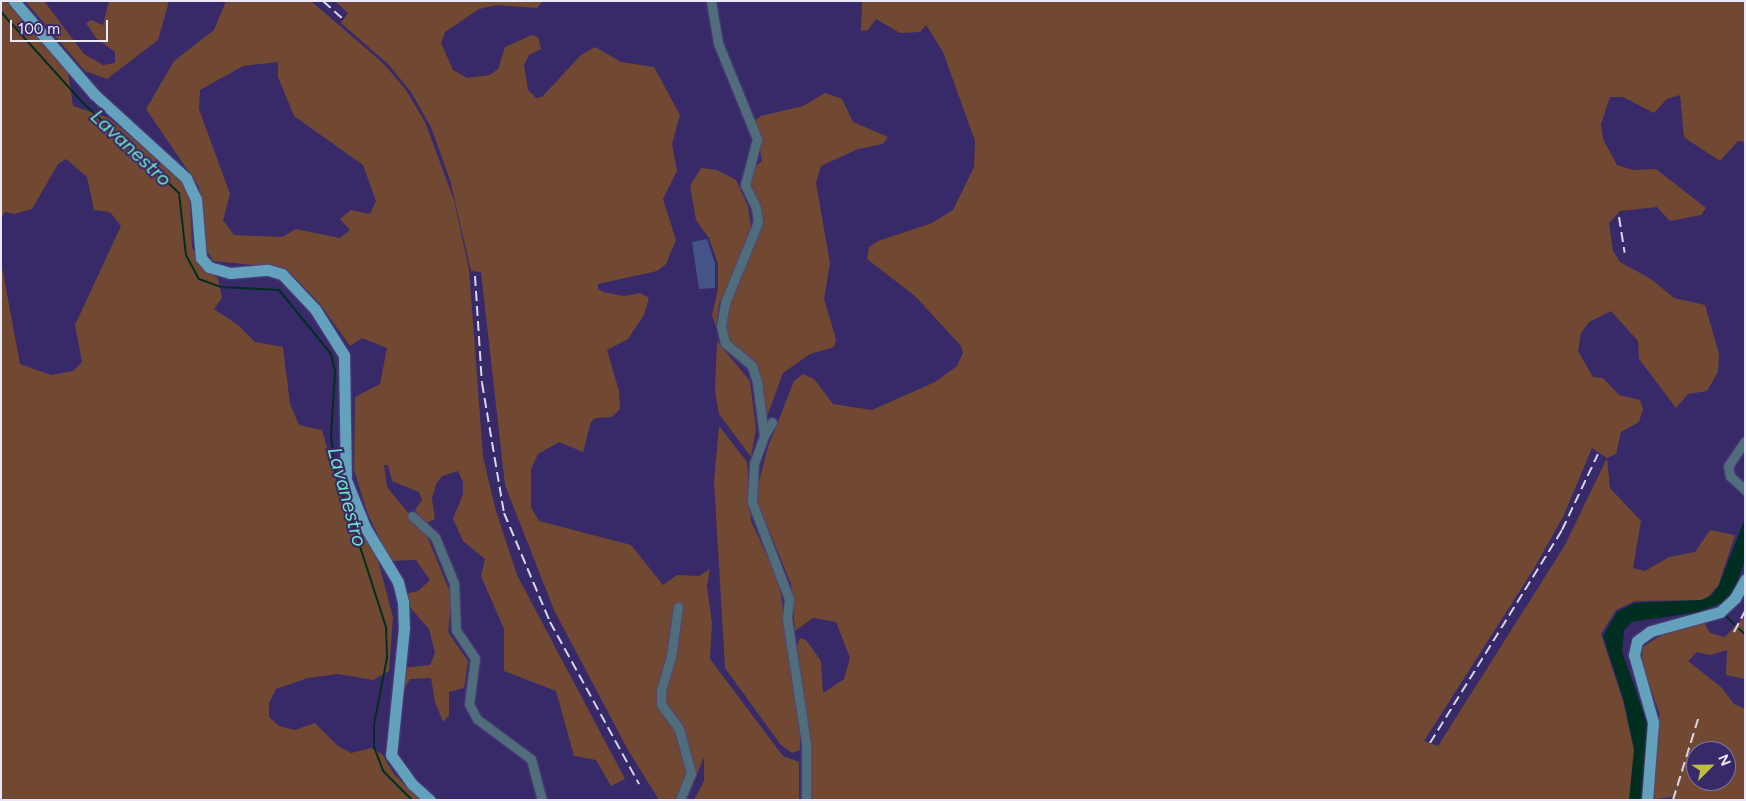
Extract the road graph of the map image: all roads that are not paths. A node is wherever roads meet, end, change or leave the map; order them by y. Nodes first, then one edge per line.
1 (14, 1) edge
2 (710, 1) edge
3 (772, 422) dead end
4 (764, 436) junction
5 (1745, 441) edge
6 (1745, 490) edge
7 (412, 516) dead end
8 (1745, 580) edge
9 (678, 607) dead end
10 (430, 800) edge
11 (542, 800) edge
12 (680, 800) edge
13 (806, 800) edge
14 (1646, 800) edge

1 - 10 main road
2 - 4 street
3 - 4 street
4 - 13 street
5 - 6 street
7 - 11 street
8 - 14 main road
9 - 12 street

